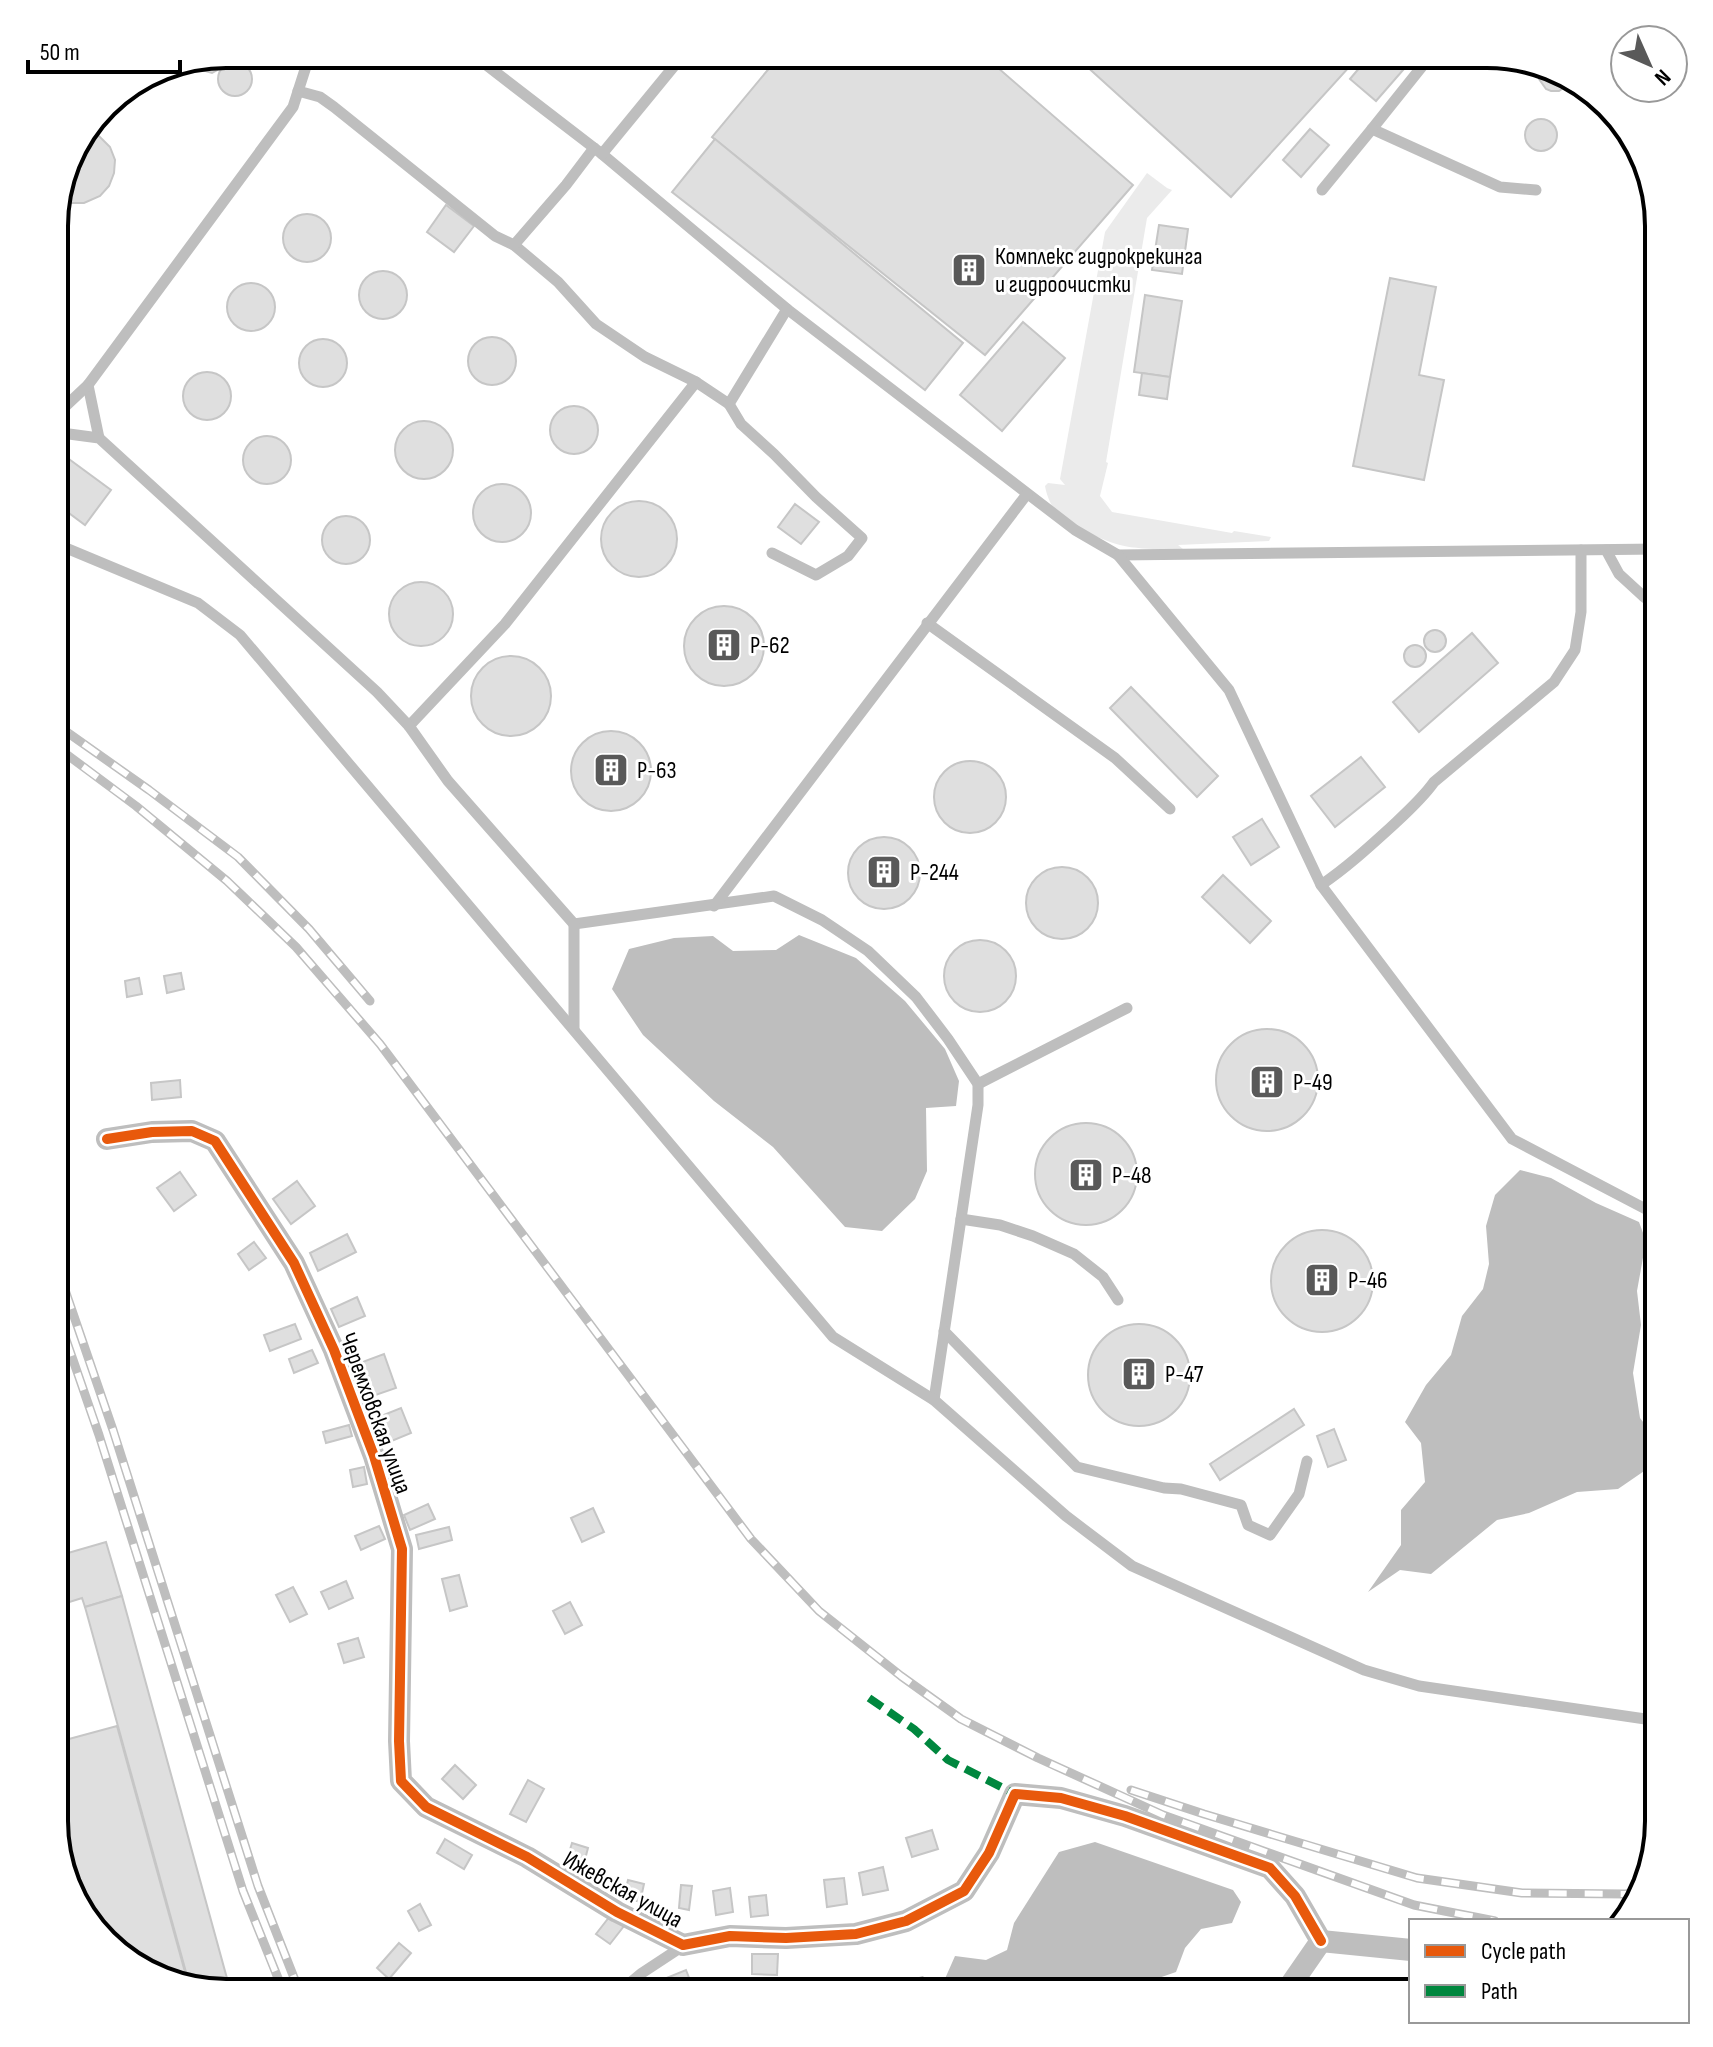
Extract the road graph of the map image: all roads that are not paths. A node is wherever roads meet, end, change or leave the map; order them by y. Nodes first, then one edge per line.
1 (305, 68) edge
2 (490, 68) edge
3 (672, 68) edge
4 (1421, 68) edge
5 (298, 91) junction
6 (1372, 129) junction
7 (598, 151) junction
8 (1322, 190) dead end
9 (1536, 190) dead end
10 (514, 245) junction
11 (787, 309) junction
12 (696, 382) junction
13 (88, 385) junction
14 (68, 404) edge
15 (729, 404) junction
16 (68, 434) edge
17 (99, 438) junction
18 (1027, 494) junction
19 (68, 549) edge
20 (1645, 549) edge
21 (1581, 550) junction
22 (1606, 550) junction
23 (772, 553) dead end
24 (1118, 555) junction
25 (1645, 598) edge
26 (927, 623) junction
27 (409, 726) junction
28 (1170, 809) dead end
29 (1321, 885) junction
30 (714, 906) junction
31 (574, 924) junction
32 (1127, 1008) dead end
33 (574, 1029) junction
34 (978, 1084) junction
35 (107, 1139) dead end
36 (1645, 1209) edge
37 (961, 1219) junction
38 (1118, 1300) dead end
39 (944, 1331) junction
40 (934, 1400) junction
41 (1307, 1461) dead end
42 (1645, 1719) edge
43 (399, 1741) joint
44 (1321, 1941) junction
45 (683, 1945) junction
46 (1409, 1950) edge
47 (635, 1979) edge
48 (1295, 1979) edge

1 - 5 lane
2 - 7 lane
3 - 7 lane
4 - 6 lane
5 - 10 lane
5 - 13 lane
6 - 8 lane
6 - 9 lane
7 - 10 lane
7 - 11 lane
10 - 12 lane
11 - 15 lane
11 - 18 lane
12 - 15 lane
12 - 27 lane
13 - 14 lane
13 - 17 lane
15 - 23 lane
16 - 17 lane
17 - 27 lane
18 - 24 lane
18 - 26 lane
19 - 33 lane
20 - 22 lane
21 - 22 lane
21 - 24 lane
21 - 29 lane
22 - 25 lane
24 - 29 lane
26 - 28 lane
26 - 30 lane
27 - 31 lane
29 - 36 lane
30 - 31 lane
30 - 34 lane
31 - 33 lane
32 - 34 lane
33 - 40 lane
34 - 37 lane
35 - 43 street, Черемховская улица
37 - 38 lane
37 - 39 lane
39 - 40 lane
39 - 41 lane
40 - 42 lane
43 - 45 street, Ижевская улица
44 - 45 street, Ижевская улица
44 - 46 street
44 - 48 street
45 - 47 lane

